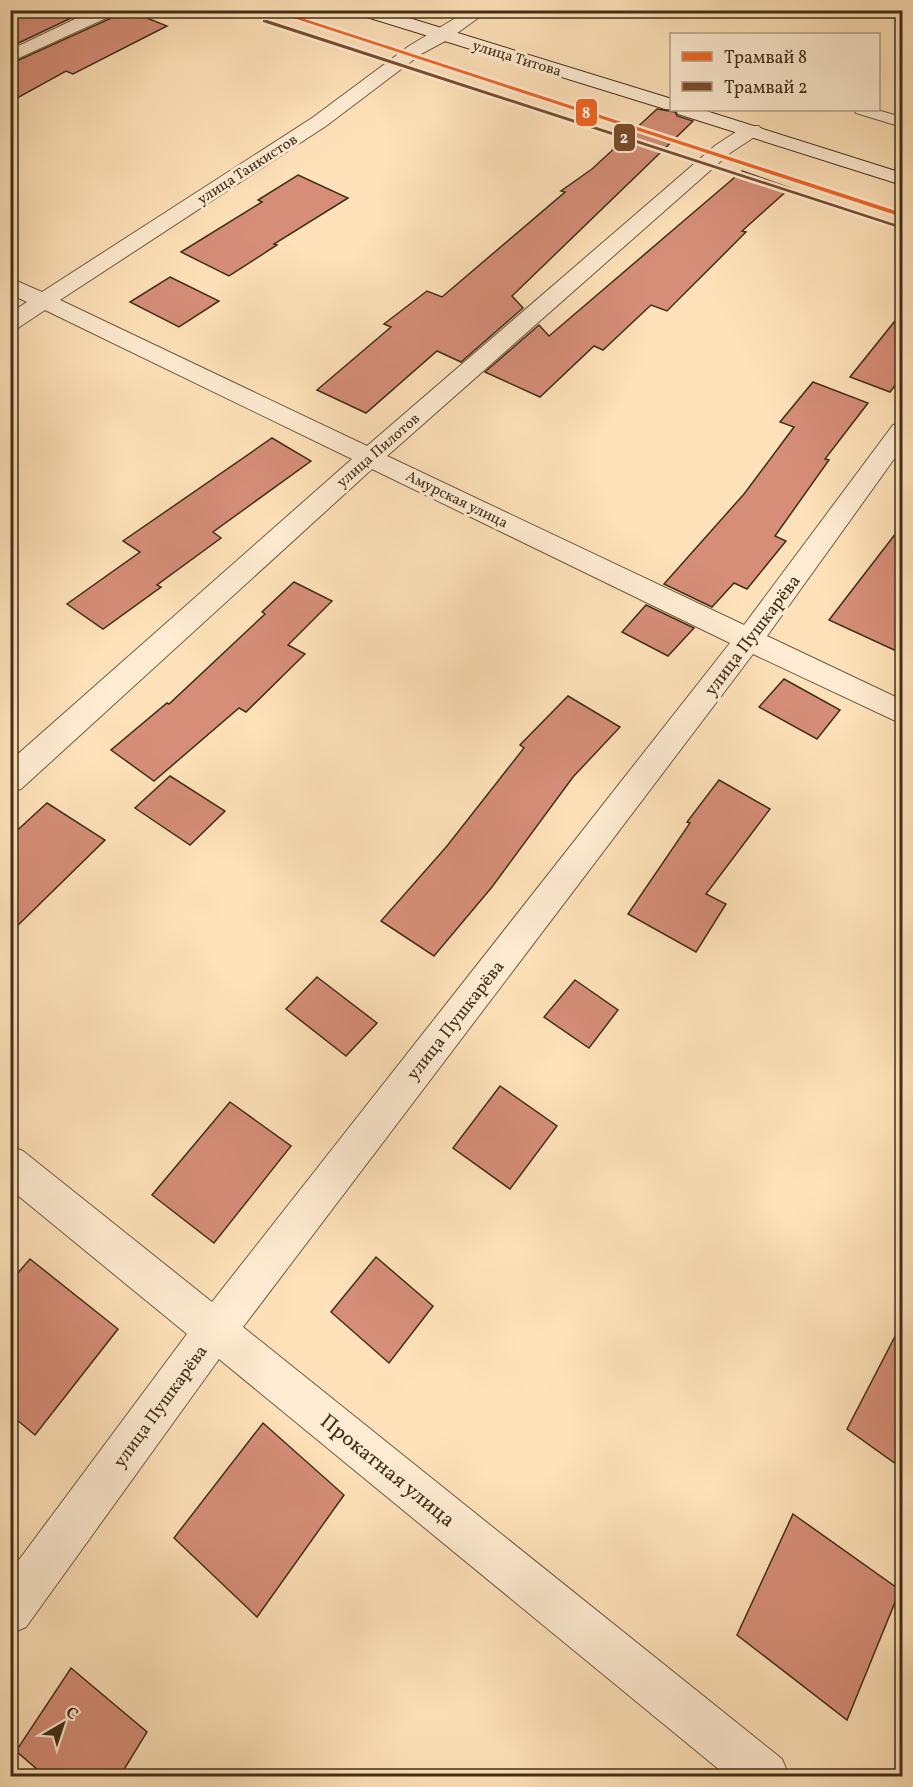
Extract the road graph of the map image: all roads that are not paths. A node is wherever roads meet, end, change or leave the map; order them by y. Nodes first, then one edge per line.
1 (109, 10) edge
2 (363, 10) edge
3 (481, 10) edge
4 (443, 35) junction
5 (10, 57) edge
6 (670, 104) edge
7 (688, 111) edge
8 (865, 111) edge
9 (903, 122) edge
10 (753, 130) junction
11 (903, 179) edge
12 (10, 285) edge
13 (44, 301) junction
14 (10, 323) edge
15 (903, 431) edge
16 (370, 457) junction
17 (749, 639) junction
18 (903, 713) edge
19 (10, 780) edge
20 (10, 1164) edge
21 (216, 1329) junction
22 (10, 1611) edge
23 (765, 1776) edge

1 - 5 street
2 - 4 street, улица Титова
3 - 4 street, улица Танкистов
4 - 6 street, улица Титова
4 - 13 street, улица Танкистов
7 - 10 street
8 - 9 lane
10 - 11 street
10 - 16 street, улица Пилотов
12 - 13 street, Амурская улица
13 - 14 street, улица Танкистов
13 - 16 street, Амурская улица
15 - 17 street, улица Пушкарёва
16 - 17 street, Амурская улица
16 - 19 street, улица Пилотов
17 - 18 street, Амурская улица
17 - 21 street, улица Пушкарёва
20 - 21 street, Прокатная улица
21 - 22 street, улица Пушкарёва
21 - 23 street, Прокатная улица

